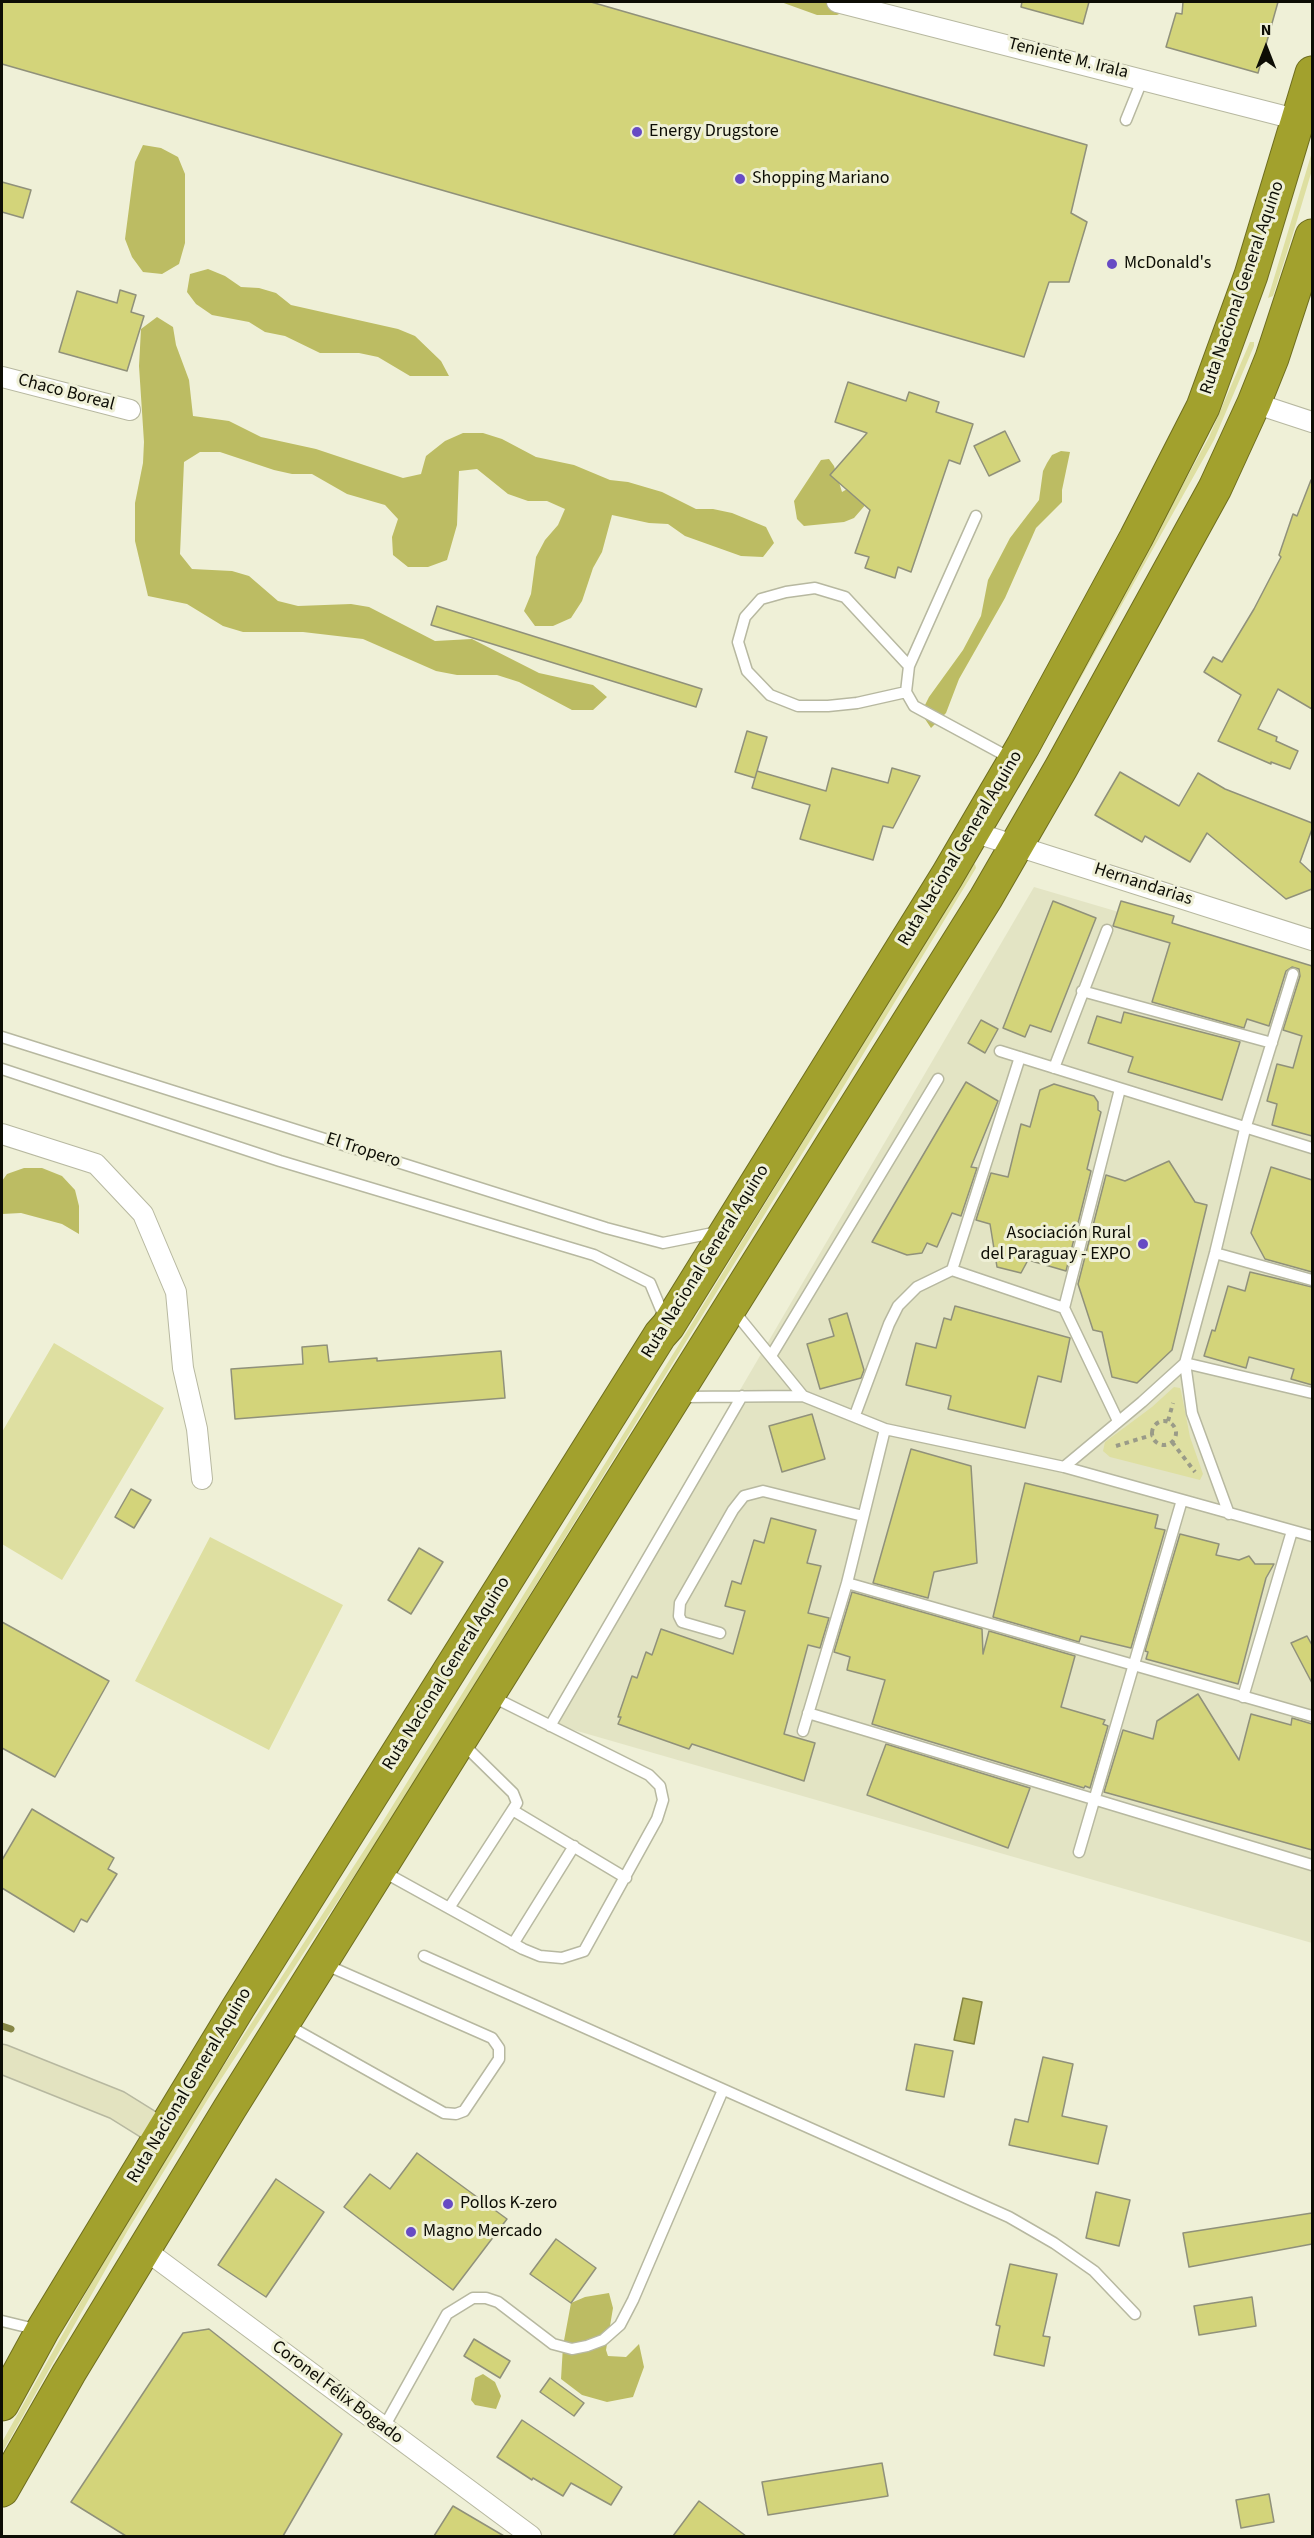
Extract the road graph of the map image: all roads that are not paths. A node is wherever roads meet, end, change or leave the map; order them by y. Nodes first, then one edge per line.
1 (837, 2) edge
2 (1312, 74) edge
3 (1143, 78) junction
4 (1126, 120) dead end
5 (1305, 121) edge
6 (1312, 236) edge
7 (1306, 279) edge
8 (1240, 305) junction
9 (1285, 322) junction
10 (2, 377) edge
11 (1254, 403) junction
12 (130, 410) dead end
13 (1312, 422) edge
14 (976, 516) dead end
15 (909, 666) junction
16 (906, 692) junction
17 (1015, 760) junction
18 (973, 832) junction
19 (1017, 845) junction
20 (1107, 930) dead end
21 (1312, 940) edge
22 (1293, 974) dead end
23 (1082, 991) junction
24 (2, 1037) edge
25 (1272, 1043) junction
26 (1000, 1051) dead end
27 (1020, 1057) junction
28 (1054, 1068) junction
29 (2, 1069) edge
30 (938, 1079) dead end
31 (1120, 1089) junction
32 (1245, 1129) junction
33 (2, 1134) edge
34 (1312, 1148) edge
35 (727, 1231) junction
36 (1215, 1253) junction
37 (952, 1270) junction
38 (1312, 1280) edge
39 (730, 1307) junction
40 (1064, 1308) junction
41 (668, 1326) junction
42 (771, 1356) junction
43 (1185, 1363) junction
44 (1312, 1393) edge
45 (675, 1396) junction
46 (742, 1396) junction
47 (803, 1396) junction
48 (855, 1415) junction
49 (1118, 1421) junction
50 (885, 1429) junction
51 (1064, 1467) junction
52 (202, 1479) dead end
53 (1182, 1500) junction
54 (1229, 1514) junction
55 (863, 1516) junction
56 (1292, 1530) junction
57 (1312, 1536) edge
58 (847, 1583) junction
59 (720, 1633) dead end
60 (1134, 1666) junction
61 (488, 1695) junction
62 (1243, 1697) junction
63 (808, 1713) junction
64 (1312, 1716) edge
65 (550, 1726) junction
66 (803, 1731) dead end
67 (459, 1741) junction
68 (1095, 1799) junction
69 (514, 1811) junction
70 (574, 1846) junction
71 (1079, 1852) dead end
72 (1312, 1865) edge
73 (379, 1869) junction
74 (626, 1878) junction
75 (449, 1908) junction
76 (513, 1944) junction
77 (424, 1956) dead end
78 (321, 1962) junction
79 (283, 2022) junction
80 (2, 2059) edge
81 (723, 2090) junction
82 (162, 2133) junction
83 (144, 2249) junction
84 (1135, 2314) dead end
85 (2, 2321) edge
86 (42, 2331) junction
87 (2, 2404) edge
88 (384, 2427) junction
89 (2, 2490) edge
90 (531, 2536) edge

1 - 3 street, Teniente M. Irala
2 - 5 highway, Ruta Nacional General Aquino
3 - 4 lane
3 - 5 street, Teniente M. Irala
5 - 8 highway, Ruta Nacional General Aquino
6 - 7 highway
7 - 9 highway
8 - 9 highway
8 - 17 highway, Ruta Nacional General Aquino
9 - 11 highway
10 - 12 street, Chaco Boreal
11 - 13 street
11 - 19 highway
14 - 15 lane
15 - 16 lane
15 - 16 lane
16 - 17 lane
17 - 18 highway, Ruta Nacional General Aquino
18 - 19 street, Hernandarias
18 - 35 highway, Ruta Nacional General Aquino
19 - 21 street, Hernandarias
19 - 39 highway
20 - 23 lane
22 - 25 lane
23 - 25 lane
23 - 28 lane
24 - 35 lane, El Tropero
25 - 32 lane
26 - 27 lane
27 - 28 lane
27 - 37 lane
28 - 31 lane
29 - 41 lane, El Tropero
30 - 42 lane
31 - 32 lane
31 - 40 lane
32 - 34 lane
32 - 36 lane
33 - 52 street
35 - 41 highway, Ruta Nacional General Aquino
36 - 38 lane
36 - 43 lane
37 - 40 lane
37 - 48 lane
39 - 42 lane
39 - 45 highway
40 - 49 lane
41 - 82 highway, Ruta Nacional General Aquino
42 - 47 lane
43 - 44 lane
43 - 49 lane
43 - 54 lane
45 - 46 lane
45 - 61 highway
46 - 47 lane
46 - 65 lane
47 - 48 lane
48 - 50 lane
49 - 51 lane
50 - 51 lane
50 - 55 lane
51 - 53 lane
53 - 54 lane
53 - 60 lane
54 - 56 lane
55 - 58 lane
55 - 59 lane
56 - 57 lane
56 - 62 lane
58 - 60 lane
58 - 63 lane
60 - 62 lane
60 - 68 lane
61 - 65 lane
61 - 67 highway
62 - 64 lane
63 - 66 lane
63 - 68 lane
65 - 74 lane
67 - 69 lane
67 - 73 highway
68 - 71 lane
68 - 72 lane
69 - 70 lane
69 - 75 lane
70 - 74 lane
70 - 76 lane
73 - 75 lane
73 - 78 highway
74 - 76 lane
75 - 76 lane
77 - 81 lane
78 - 79 highway
78 - 79 lane
79 - 83 highway
80 - 82 street
81 - 84 lane
81 - 88 lane
82 - 86 highway, Ruta Nacional General Aquino
83 - 88 street, Coronel Félix Bogado
83 - 89 highway
85 - 86 lane
86 - 87 highway, Ruta Nacional General Aquino
88 - 90 street, Coronel Félix Bogado

